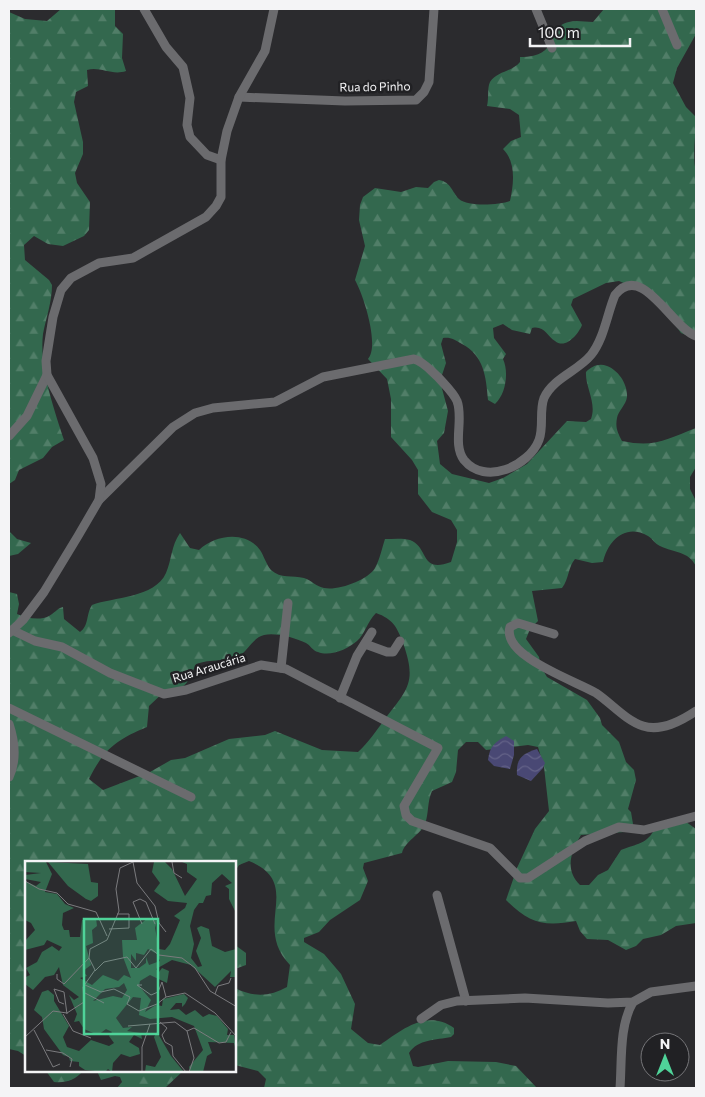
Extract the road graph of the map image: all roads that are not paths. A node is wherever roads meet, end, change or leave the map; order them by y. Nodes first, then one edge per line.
1 (144, 9) edge
2 (274, 9) edge
3 (434, 9) edge
4 (536, 9) edge
5 (662, 9) edge
6 (677, 45) dead end
7 (552, 48) dead end
8 (239, 97) junction
9 (222, 160) junction
10 (696, 336) edge
11 (46, 375) junction
12 (9, 436) edge
13 (99, 500) junction
14 (288, 603) dead end
15 (10, 632) edge
16 (372, 632) dead end
17 (554, 634) dead end
18 (400, 641) dead end
19 (365, 644) junction
20 (281, 668) junction
21 (340, 698) junction
22 (9, 708) edge
23 (696, 711) edge
24 (9, 724) edge
25 (9, 777) edge
26 (191, 797) dead end
27 (696, 816) edge
28 (437, 895) dead end
29 (696, 986) edge
30 (466, 1000) junction
31 (633, 1002) junction
32 (421, 1020) dead end
33 (620, 1088) edge

1 - 9 street
2 - 8 street
3 - 8 street, Rua do Pinho
4 - 7 street
5 - 6 street
8 - 9 street
9 - 11 street
10 - 13 street
11 - 12 street
11 - 13 street
13 - 15 street
14 - 20 street
15 - 20 street, Rua Araucária
16 - 19 street
17 - 23 street
18 - 19 street
19 - 21 street
20 - 21 street, Rua Araucária
21 - 27 street, Rua Araucária
22 - 26 street
24 - 25 street
28 - 30 street
29 - 31 street
30 - 31 street
30 - 32 street
31 - 33 street

